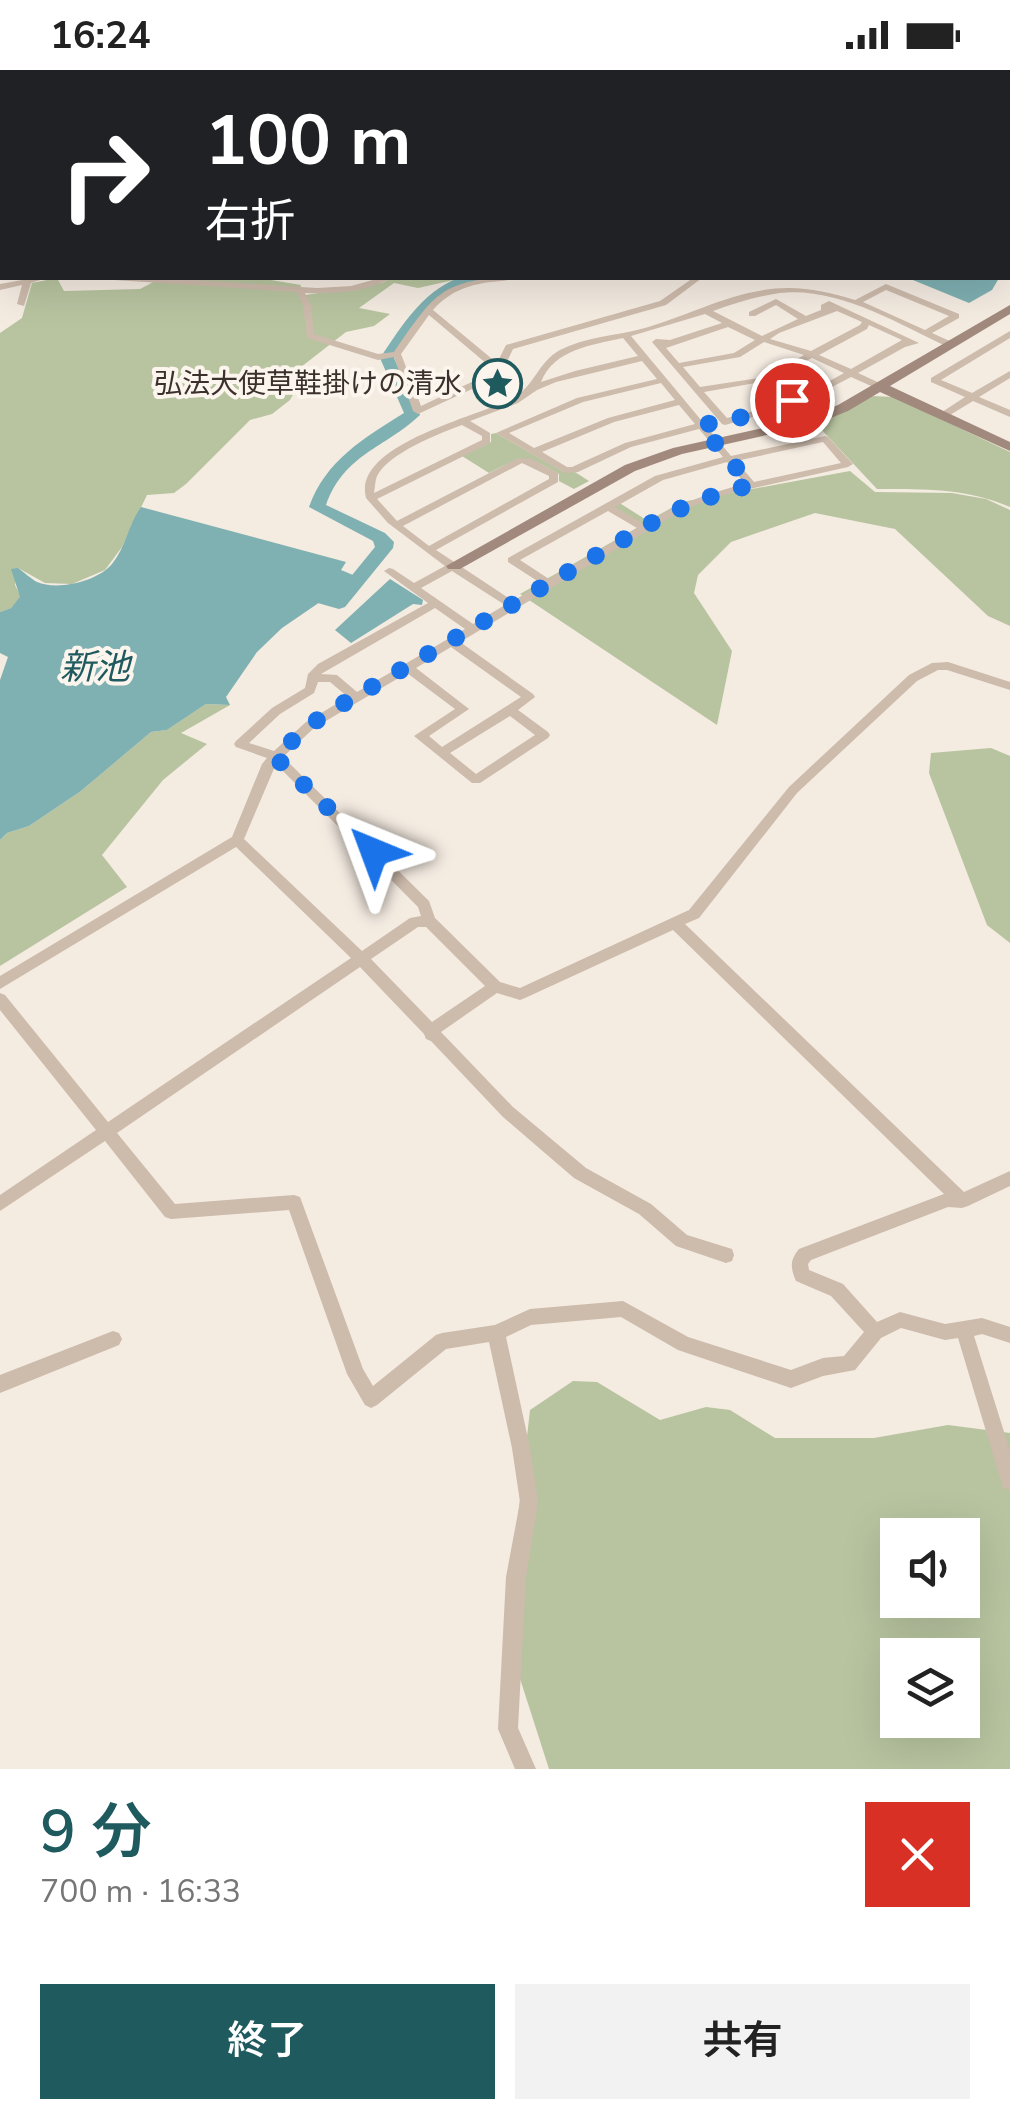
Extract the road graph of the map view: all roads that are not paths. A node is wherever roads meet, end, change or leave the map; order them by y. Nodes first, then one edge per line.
1 (34, 280) edge
2 (141, 280) edge
3 (374, 280) edge
4 (479, 280) edge
5 (695, 280) edge
6 (26, 282) junction
7 (0, 286) edge
8 (300, 292) junction
9 (920, 301) junction
10 (21, 304) dead end
11 (861, 305) junction
12 (428, 310) junction
13 (1010, 310) edge
14 (708, 312) junction
15 (752, 314) dead end
16 (852, 314) junction
17 (890, 318) junction
18 (806, 320) junction
19 (728, 324) junction
20 (869, 324) junction
21 (905, 324) junction
22 (891, 332) junction
23 (926, 334) junction
24 (1010, 334) edge
25 (625, 336) junction
26 (764, 340) junction
27 (951, 345) junction
28 (397, 354) junction
29 (810, 354) junction
30 (643, 358) junction
31 (498, 368) junction
32 (683, 368) junction
33 (853, 374) junction
34 (1010, 374) edge
35 (662, 380) junction
36 (534, 387) junction
37 (881, 387) junction
38 (700, 393) junction
39 (972, 397) junction
40 (680, 402) junction
41 (1010, 414) edge
42 (942, 416) junction
43 (721, 418) junction
44 (462, 421) junction
45 (700, 426) junction
46 (714, 443) junction
47 (1010, 447) edge
48 (534, 452) junction
49 (728, 459) junction
50 (751, 485) junction
51 (371, 498) junction
52 (607, 506) junction
53 (397, 526) junction
54 (644, 528) junction
55 (429, 550) junction
56 (454, 566) junction
57 (389, 572) dead end
58 (548, 583) junction
59 (414, 588) junction
60 (435, 603) junction
61 (512, 605) junction
62 (472, 628) junction
63 (451, 641) junction
64 (407, 667) junction
65 (313, 678) junction
66 (1010, 686) edge
67 (356, 697) junction
68 (510, 710) junction
69 (442, 753) junction
70 (274, 756) junction
71 (237, 840) junction
72 (428, 921) junction
73 (676, 924) junction
74 (361, 959) junction
75 (0, 983) edge
76 (495, 988) junction
77 (0, 999) edge
78 (432, 1035) junction
79 (107, 1132) junction
80 (1010, 1178) edge
81 (962, 1200) junction
82 (0, 1204) edge
83 (726, 1256) dead end
84 (964, 1330) junction
85 (875, 1332) junction
86 (496, 1334) junction
87 (1010, 1335) edge
88 (113, 1339) dead end
89 (0, 1384) edge
90 (1010, 1482) edge
91 (526, 1769) edge

1 - 6 street
2 - 8 street
3 - 8 street
4 - 12 street
5 - 31 street
6 - 7 street
6 - 10 street
8 - 28 street
9 - 11 street
9 - 17 street
9 - 23 street
11 - 14 street
11 - 16 street
11 - 17 street
12 - 28 street
12 - 31 street
13 - 27 street
14 - 19 street
14 - 25 street
15 - 18 street
16 - 18 street
16 - 20 street
17 - 21 street
18 - 26 street
19 - 26 street
19 - 32 street
20 - 22 street
20 - 29 street
21 - 22 street
21 - 23 street
22 - 33 street
23 - 27 street
24 - 39 street
25 - 30 street
25 - 36 street
26 - 29 street
26 - 32 street
27 - 37 street
28 - 31 street
29 - 33 street
29 - 38 street
30 - 35 street
30 - 36 street
32 - 38 street
33 - 37 street
33 - 43 street
34 - 39 street
35 - 40 street
35 - 48 street
36 - 44 street
37 - 42 street
37 - 46 street
38 - 43 street
39 - 41 street
39 - 42 street
40 - 45 street
40 - 48 street
42 - 47 street
43 - 45 street
44 - 51 street
44 - 51 street
45 - 46 street
45 - 48 street
46 - 49 street
46 - 56 street
49 - 50 street
49 - 50 street
49 - 52 street
50 - 54 street
51 - 53 street
52 - 54 street
52 - 58 street
53 - 55 street
53 - 55 street
54 - 58 street
55 - 56 street
56 - 59 street
56 - 61 street
57 - 59 street
58 - 61 street
59 - 60 street
60 - 62 street
60 - 65 street
61 - 62 street
62 - 63 street
63 - 64 street
63 - 68 street
64 - 67 street
64 - 69 street
65 - 67 street
65 - 70 street
66 - 73 street
67 - 70 street
68 - 69 street
68 - 69 street
70 - 71 street
70 - 72 street
71 - 74 street
71 - 75 street
72 - 74 street
72 - 76 street
73 - 76 street
73 - 81 street
74 - 78 street
74 - 79 street
76 - 78 street
77 - 79 street
78 - 83 street
79 - 82 street
79 - 86 street
80 - 81 street
81 - 85 street
84 - 85 street
84 - 87 street
84 - 90 street
85 - 86 street
86 - 91 street
88 - 89 street

